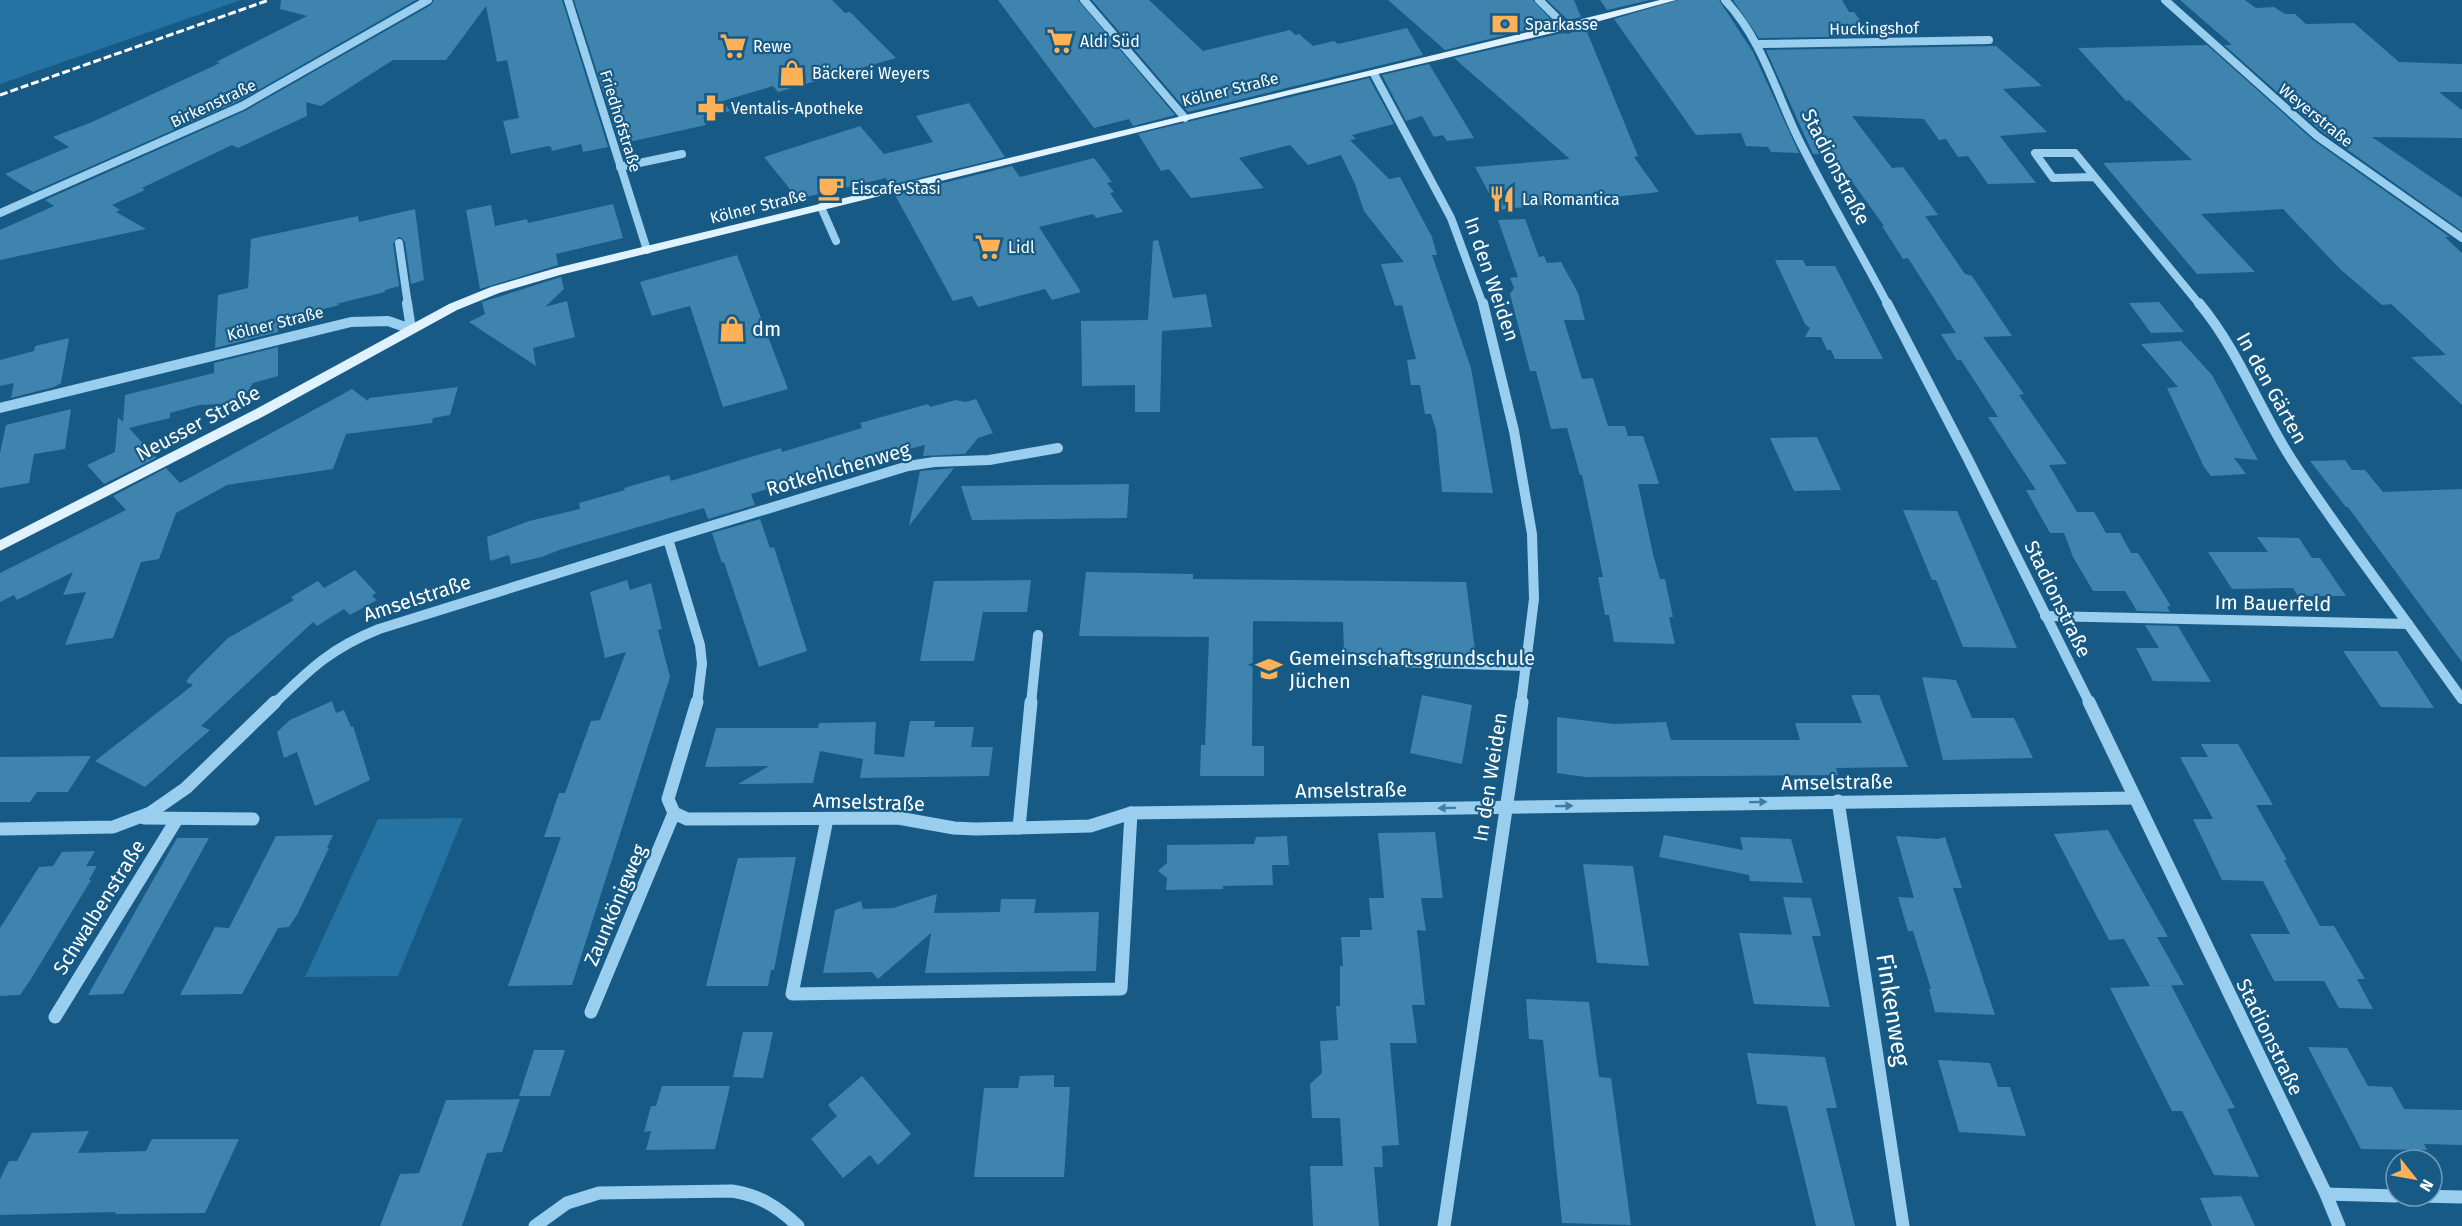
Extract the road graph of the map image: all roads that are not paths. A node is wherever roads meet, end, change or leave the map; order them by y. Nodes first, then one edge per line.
1 (428, 0) edge
2 (568, 0) edge
3 (1084, 0) edge
4 (1539, 0) edge
5 (1671, 0) edge
6 (1725, 0) edge
7 (2165, 0) edge
8 (1566, 28) junction
9 (1989, 40) dead end
10 (1760, 44) junction
11 (1374, 74) junction
12 (1185, 118) junction
13 (682, 154) dead end
14 (620, 167) junction
15 (2094, 177) junction
16 (821, 207) junction
17 (0, 213) edge
18 (2462, 238) edge
19 (836, 241) dead end
20 (399, 243) dead end
21 (647, 250) junction
22 (411, 329) junction
23 (0, 408) edge
24 (1058, 448) dead end
25 (668, 539) junction
26 (0, 546) edge
27 (2045, 616) junction
28 (2408, 624) junction
29 (1038, 635) dead end
30 (1341, 660) dead end
31 (1527, 666) junction
32 (2462, 699) edge
33 (2134, 798) junction
34 (1838, 801) junction
35 (1505, 807) junction
36 (674, 813) junction
37 (1131, 813) junction
38 (140, 818) junction
39 (177, 819) junction
40 (253, 819) dead end
41 (827, 819) junction
42 (0, 828) edge
43 (1019, 828) junction
44 (591, 1012) dead end
45 (55, 1017) dead end
46 (2326, 1194) junction
47 (2384, 1196) edge
48 (2444, 1197) edge
49 (2462, 1197) edge
50 (535, 1226) edge
51 (798, 1226) edge
52 (1444, 1226) edge
53 (1903, 1226) edge
54 (2339, 1226) edge

1 - 17 street, Birkenstraße
2 - 14 street, Friedhofstraße
3 - 12 street
4 - 8 street
5 - 8 main road, Kölner Straße
6 - 10 street, Stadionstraße
7 - 18 street, Weyerstraße
8 - 11 main road, Kölner Straße
9 - 10 street, Huckingshof
10 - 27 street, Stadionstraße
11 - 12 main road, Kölner Straße
11 - 31 street, In den Weiden
12 - 16 main road, Kölner Straße
13 - 14 street
14 - 21 street, Friedhofstraße
15 - 15 street, In den Gärten
15 - 28 street, In den Gärten
16 - 19 street
16 - 21 main road, Kölner Straße
20 - 22 street
21 - 22 main road, Kölner Straße
22 - 23 street, Kölner Straße
22 - 26 main road, Neusser Straße
24 - 25 street, Rotkehlchenweg
25 - 36 street
25 - 38 street, Amselstraße
27 - 28 street, Im Bauerfeld
27 - 33 street, Stadionstraße
28 - 32 street
29 - 43 street
30 - 31 street
31 - 35 street, In den Weiden
33 - 34 street, Amselstraße
33 - 46 street, Stadionstraße
35 -> 34 street, Amselstraße
34 - 53 street, Finkenweg
35 -> 37 street, Amselstraße
35 - 52 street, In den Weiden
36 - 41 street, Amselstraße
36 - 44 street, Zaunkönigweg
37 - 41 street
37 - 43 street, Amselstraße
38 - 39 street, Schwalbenstraße
38 - 42 street, Amselstraße
39 - 40 street, Schwalbenstraße
39 - 45 street, Schwalbenstraße
41 - 43 street, Amselstraße
46 - 47 street
46 - 54 street, Stadionstraße
48 - 49 street
50 - 51 street

